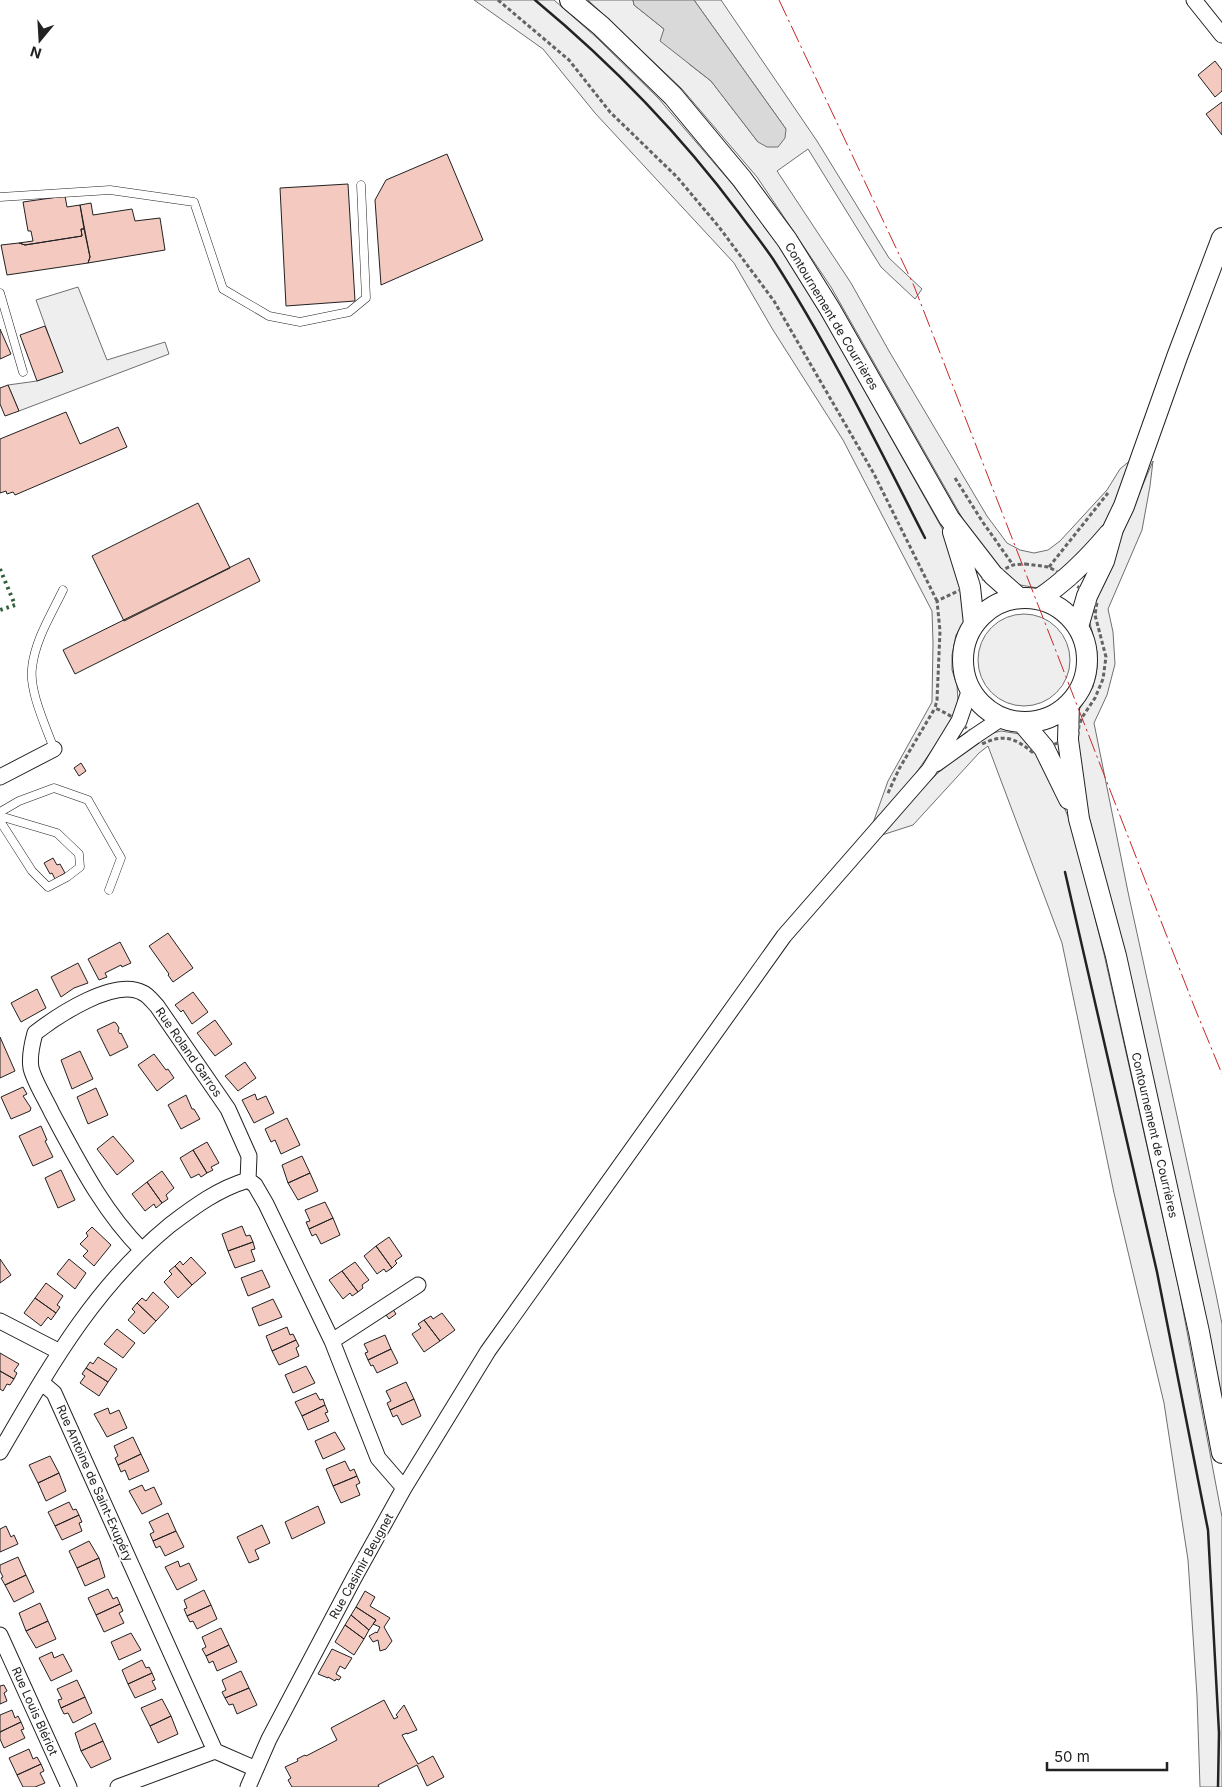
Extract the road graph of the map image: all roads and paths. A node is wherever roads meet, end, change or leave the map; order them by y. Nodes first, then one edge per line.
1 (498, 0) edge
2 (570, 0) edge
3 (1194, 0) edge
4 (1222, 35) edge
5 (361, 185) dead end
6 (0, 197) edge
7 (1222, 238) edge
8 (0, 293) edge
9 (23, 372) dead end
10 (955, 478) dead end
11 (1090, 516) dead end
12 (949, 518) junction
13 (1113, 529) junction
14 (1013, 565) junction
15 (1049, 567) junction
16 (992, 576) junction
17 (1067, 578) junction
18 (970, 587) junction
19 (63, 590) dead end
20 (1087, 596) junction
21 (1018, 598) junction
22 (1039, 599) junction
23 (937, 601) junction
24 (974, 624) junction
25 (1078, 627) junction
26 (970, 689) junction
27 (1069, 704) junction
28 (935, 708) junction
29 (1012, 720) junction
30 (959, 721) junction
31 (975, 736) junction
32 (1068, 740) junction
33 (1044, 748) junction
34 (54, 749) joint
35 (929, 770) junction
36 (0, 777) edge
37 (0, 814) edge
38 (886, 818) junction
39 (1078, 819) junction
40 (0, 821) edge
41 (109, 890) dead end
42 (248, 1180) junction
43 (142, 1250) junction
44 (418, 1285) dead end
45 (0, 1321) edge
46 (332, 1341) junction
47 (60, 1352) junction
48 (41, 1382) junction
49 (0, 1452) edge
50 (1222, 1453) edge
51 (404, 1488) junction
52 (0, 1635) edge
53 (216, 1751) junction
54 (256, 1769) junction
55 (69, 1787) edge
56 (118, 1787) edge
57 (248, 1787) edge

1 - 23 path
2 - 12 main road, Contournement de Courrières
3 - 4 street
5 - 6 lane
7 - 13 main road
8 - 9 lane
10 - 14 path
11 - 15 path
12 - 16 main road, Contournement de Courrières
12 - 18 main road, Contournement de Courrières
13 - 17 main road
13 - 20 main road
14 - 15 path
14 - 16 path
15 - 17 path
16 - 18 path
16 - 21 main road, Contournement de Courrières
17 - 20 path
17 - 22 main road
18 - 23 path
18 - 24 main road, Contournement de Courrières
19 - 34 lane
20 - 25 main road
20 - 32 path
21 - 22 main road
21 - 24 main road
22 - 25 main road
23 - 28 path
24 - 26 main road
25 - 27 main road
26 - 29 main road
26 - 30 street
27 - 29 main road
27 - 32 main road, Contournement de Courrières
28 - 30 path
28 - 38 path
29 - 31 street
29 - 33 main road, Contournement de Courrières
30 - 31 path
30 - 35 street
31 - 33 path
31 - 35 street
32 - 33 path
32 - 39 main road, Contournement de Courrières
33 - 39 main road, Contournement de Courrières
34 - 36 street
35 - 38 street, Rue Casimir Beugnet
37 - 40 lane
37 - 41 lane
38 - 51 street, Rue Casimir Beugnet
39 - 50 main road, Contournement de Courrières
42 - 43 street
42 - 43 street, Rue Roland Garros
42 - 46 street
43 - 47 street
44 - 46 street
45 - 47 street
46 - 51 street
47 - 48 street
48 - 49 street
48 - 53 street, Rue Antoine de Saint-Exupéry
51 - 54 street, Rue Casimir Beugnet
52 - 55 street, Rue Louis Blériot
53 - 54 street
53 - 56 street
54 - 57 street, Rue Casimir Beugnet

